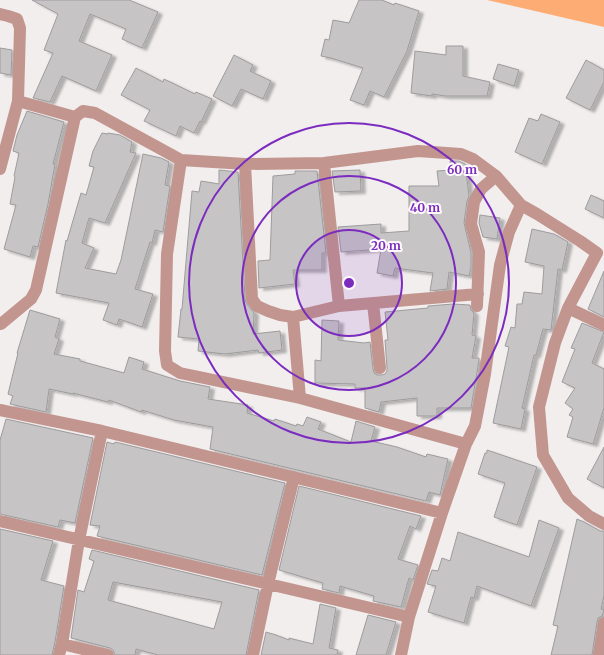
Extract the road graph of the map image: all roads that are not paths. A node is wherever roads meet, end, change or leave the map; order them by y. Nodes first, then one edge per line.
1 (0, 14) edge
2 (18, 101) junction
3 (75, 117) junction
4 (181, 160) junction
5 (324, 163) junction
6 (246, 164) junction
7 (0, 169) edge
8 (496, 176) junction
9 (521, 205) junction
10 (600, 253) edge
11 (373, 303) junction
12 (339, 306) junction
13 (568, 308) junction
14 (293, 317) junction
15 (604, 325) edge
16 (0, 326) edge
17 (380, 368) dead end
18 (300, 398) junction
19 (0, 410) edge
20 (102, 431) junction
21 (466, 444) junction
22 (294, 477) junction
23 (442, 513) junction
24 (0, 521) edge
25 (604, 524) edge
26 (79, 540) junction
27 (268, 584) junction
28 (409, 617) junction
29 (604, 623) edge
30 (61, 649) edge
31 (108, 655) edge
32 (253, 655) edge
33 (401, 655) edge
34 (599, 655) edge

1 - 2 street
2 - 3 street
2 - 7 street
3 - 4 street
3 - 16 street
4 - 6 street
4 - 18 street
5 - 6 street
5 - 8 street
5 - 12 street
6 - 14 street
8 - 9 street
8 - 11 street
9 - 10 street
9 - 21 street
10 - 13 street
11 - 12 street
11 - 17 street
12 - 14 street
13 - 15 street
13 - 25 street
14 - 18 street
18 - 21 street
19 - 20 street
20 - 22 street
20 - 26 street
21 - 23 street
22 - 23 street
22 - 27 street
23 - 28 street
24 - 26 street
26 - 27 street
26 - 30 street
27 - 28 street
27 - 32 street
28 - 33 street
29 - 34 street
30 - 31 street

